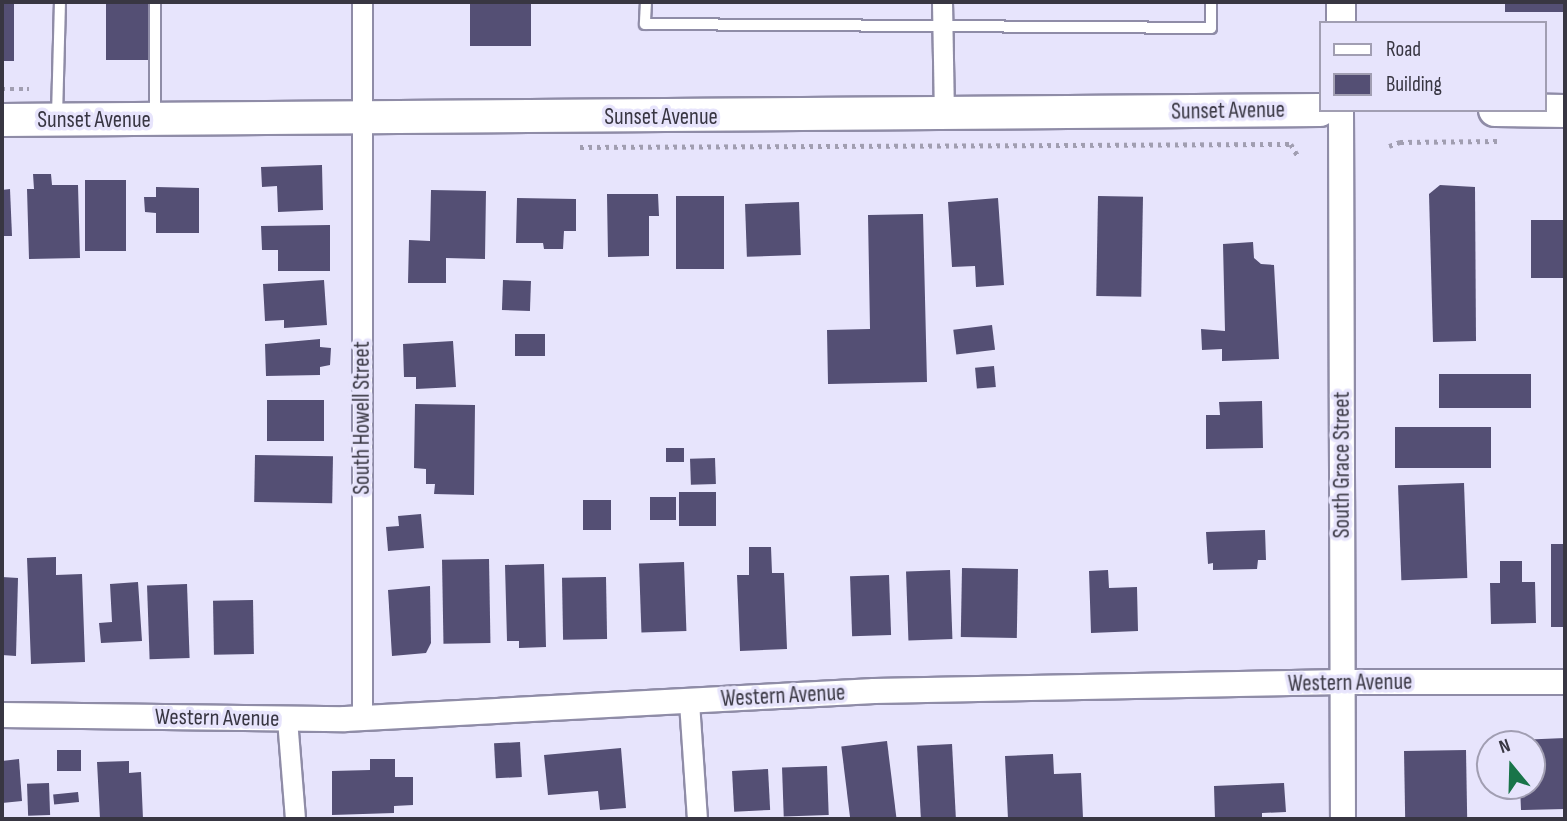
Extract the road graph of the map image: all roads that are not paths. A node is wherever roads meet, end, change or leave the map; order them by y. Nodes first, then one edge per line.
1 (60, 2) edge
2 (155, 2) edge
3 (362, 2) edge
4 (646, 2) edge
5 (942, 2) edge
6 (1211, 2) edge
7 (1341, 2) edge
8 (1341, 21) edge
9 (942, 26) junction
10 (1318, 110) edge
11 (1546, 111) edge
12 (1565, 111) edge
13 (1341, 112) edge
14 (944, 115) junction
15 (362, 118) junction
16 (2, 120) edge
17 (57, 120) junction
18 (155, 120) junction
19 (1343, 682) junction
20 (1565, 682) edge
21 (689, 702) junction
22 (2, 715) edge
23 (362, 718) junction
24 (287, 719) junction
25 (295, 819) edge
26 (697, 819) edge
27 (1343, 819) edge

1 - 17 lane
2 - 18 lane
3 - 15 street, South Howell Street
4 - 9 lane
5 - 9 street
6 - 9 lane
7 - 8 main road
9 - 14 street
10 - 14 main road, Sunset Avenue
11 - 12 main road
13 - 19 street, South Grace Street
14 - 15 main road, Sunset Avenue
15 - 18 main road, Sunset Avenue
15 - 23 street, South Howell Street
16 - 17 main road, Sunset Avenue
17 - 18 main road, Sunset Avenue
19 - 20 street, Western Avenue
19 - 21 street, Western Avenue
19 - 27 street, South Grace Street
21 - 23 street, Western Avenue
21 - 26 street
22 - 24 street, Western Avenue
23 - 24 street, Western Avenue
24 - 25 street

